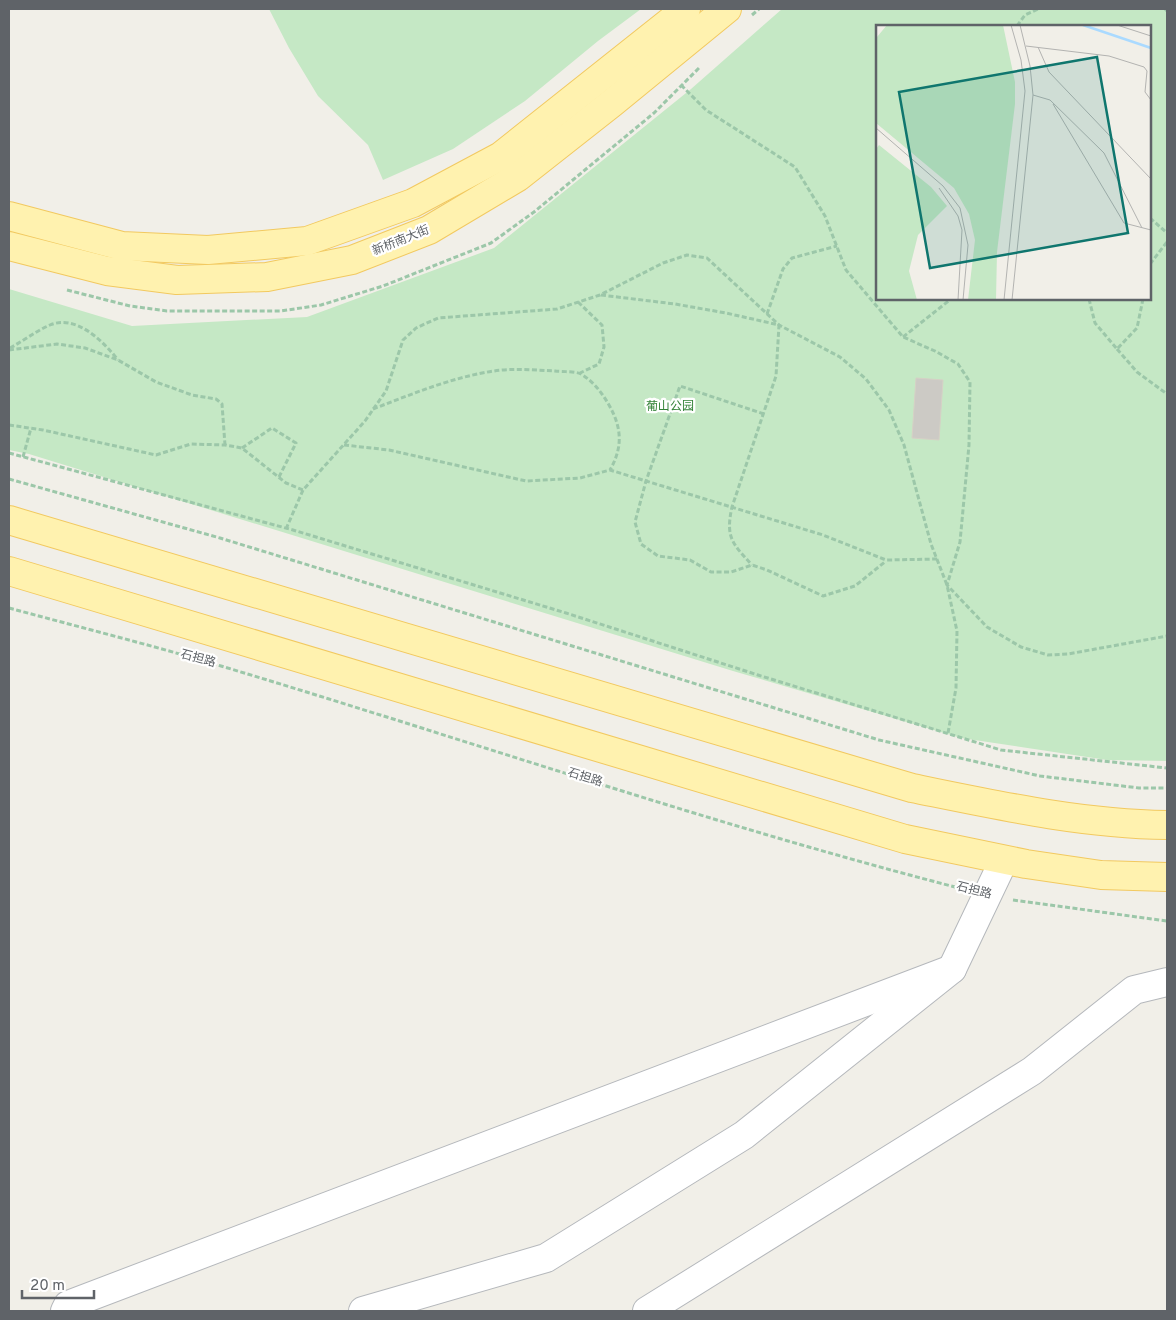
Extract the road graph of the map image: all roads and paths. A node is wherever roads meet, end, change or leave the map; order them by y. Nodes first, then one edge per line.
1 (686, 9) edge
2 (727, 9) edge
3 (1038, 9) edge
4 (1018, 25) edge
5 (681, 85) dead end
6 (9, 216) edge
7 (1151, 219) edge
8 (1167, 233) edge
9 (1167, 242) edge
10 (9, 246) edge
11 (836, 246) junction
12 (1151, 263) edge
13 (600, 295) junction
14 (950, 300) edge
15 (1089, 300) edge
16 (1143, 300) edge
17 (578, 302) junction
18 (767, 314) junction
19 (779, 325) junction
20 (903, 338) junction
21 (9, 349) edge
22 (1117, 349) junction
23 (118, 360) junction
24 (580, 373) junction
25 (1167, 394) edge
26 (373, 409) junction
27 (764, 414) junction
28 (9, 425) edge
29 (31, 428) junction
30 (225, 445) junction
31 (344, 445) junction
32 (242, 448) junction
33 (9, 453) edge
34 (23, 457) junction
35 (610, 470) junction
36 (279, 477) junction
37 (9, 479) edge
38 (646, 481) junction
39 (304, 490) junction
40 (732, 507) junction
41 (9, 520) edge
42 (286, 529) junction
43 (938, 559) junction
44 (886, 560) junction
45 (752, 565) junction
46 (9, 572) edge
47 (947, 585) junction
48 (9, 608) edge
49 (1167, 636) edge
50 (948, 733) junction
51 (1167, 768) edge
52 (1167, 788) edge
53 (1167, 825) edge
54 (1004, 860) junction
55 (1167, 878) edge
56 (987, 895) junction
57 (1167, 922) edge
58 (952, 969) junction
59 (1167, 982) edge
60 (65, 1311) edge
61 (363, 1311) edge
62 (647, 1311) edge

1 - 6 main road
2 - 10 main road, 新桥南大街
3 - 4 path
5 - 11 path
7 - 8 path
9 - 12 path
11 - 18 path
11 - 20 path
13 - 17 path
13 - 18 path
13 - 19 path
14 - 20 path
15 - 22 path
16 - 22 path
17 - 24 path
17 - 26 path
18 - 19 path
19 - 27 path
19 - 43 path
20 - 47 path
21 - 23 path
21 - 23 path
22 - 25 path
23 - 30 path
24 - 26 path
24 - 35 path
26 - 31 path
27 - 38 path
27 - 40 path
28 - 29 path
29 - 30 path
29 - 34 path
30 - 32 path
31 - 35 path
31 - 39 path
32 - 36 path
32 - 36 path
33 - 34 path
34 - 42 path
35 - 38 path
36 - 39 path
37 - 52 path
38 - 40 path
38 - 45 path
39 - 42 path
40 - 44 path
40 - 45 path
41 - 53 main road
42 - 50 path
43 - 44 path
43 - 47 path
44 - 45 path
46 - 54 main road
47 - 49 path
47 - 50 path
48 - 56 path, 石担路
50 - 51 path
54 - 55 main road
54 - 56 street
56 - 57 path, 石担路
56 - 58 street
58 - 60 street
58 - 61 street
59 - 62 street

